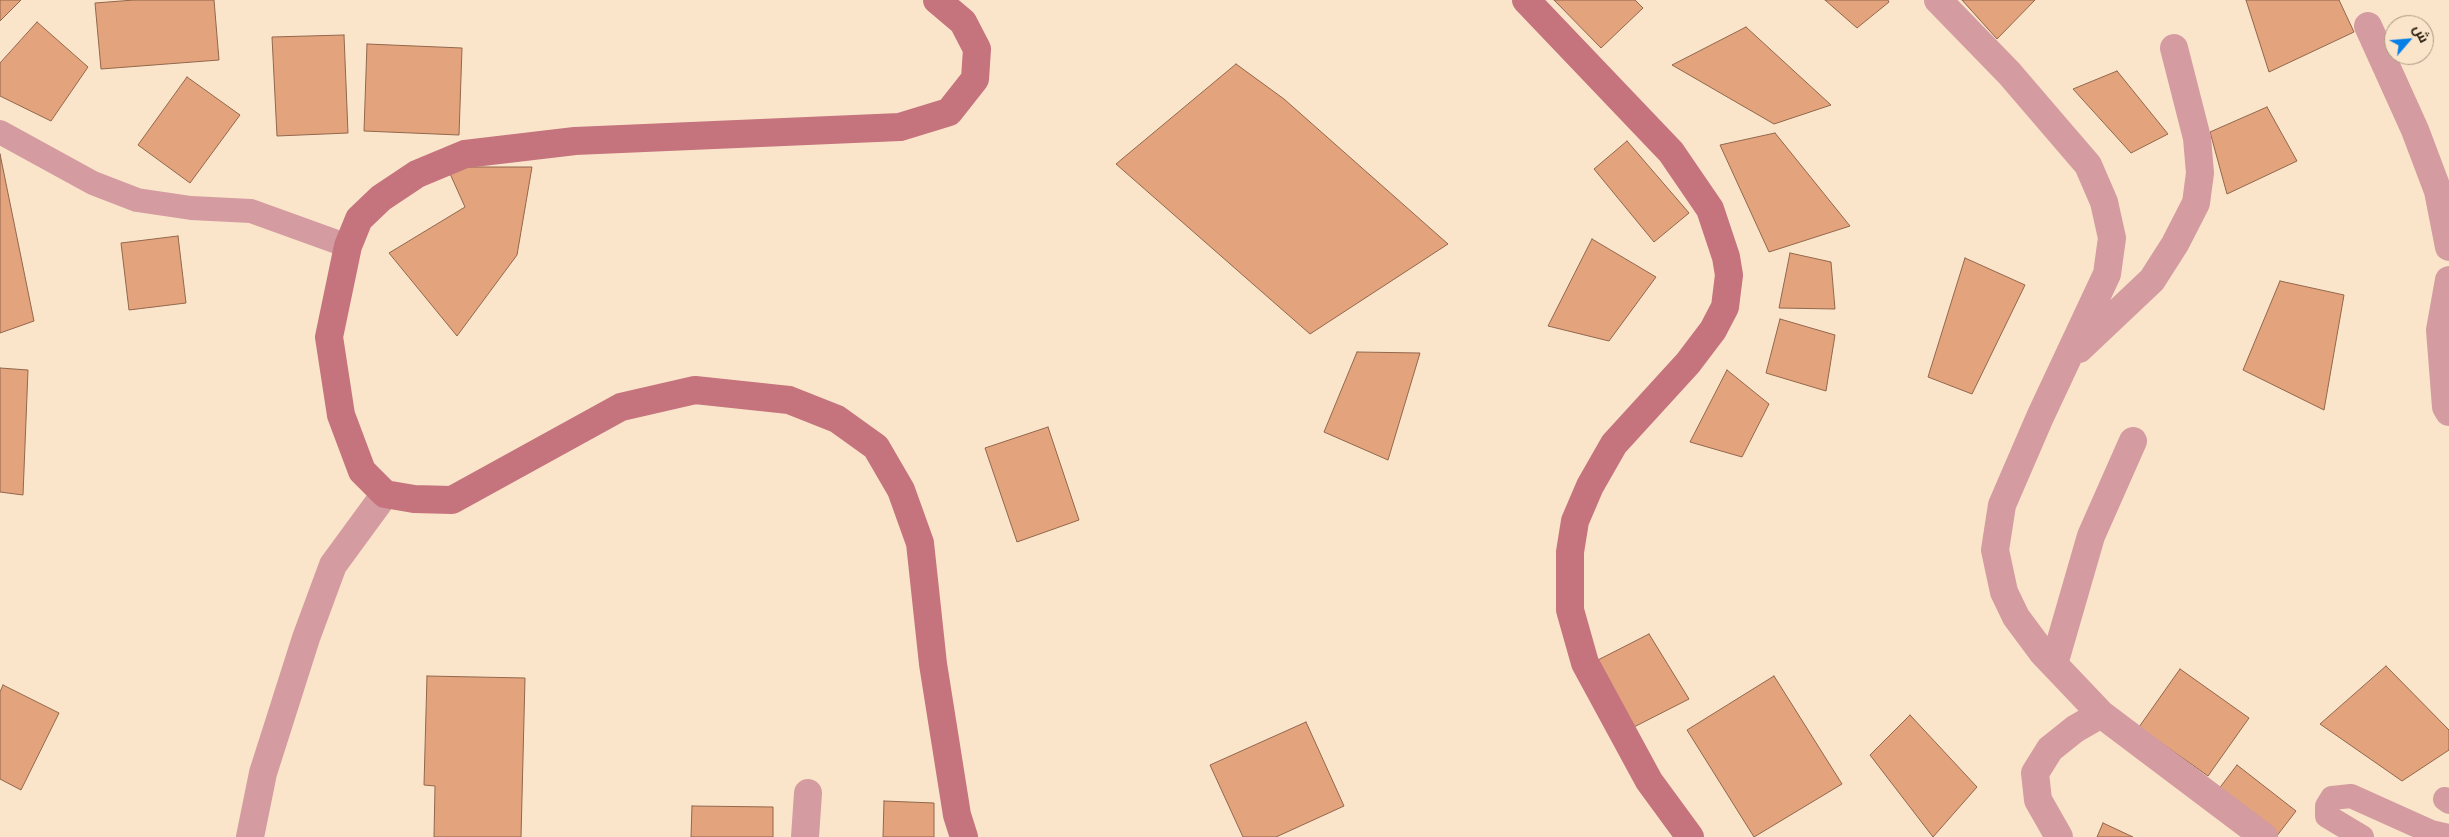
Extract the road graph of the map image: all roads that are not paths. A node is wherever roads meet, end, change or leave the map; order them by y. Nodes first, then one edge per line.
1 (937, 0) edge
2 (1526, 0) edge
3 (1938, 0) edge
4 (2368, 26) dead end
5 (2174, 48) dead end
6 (0, 132) edge
7 (348, 246) junction
8 (2449, 247) edge
9 (2449, 280) edge
10 (2067, 360) junction
11 (2449, 412) edge
12 (2133, 442) dead end
13 (385, 494) junction
14 (2054, 664) junction
15 (2101, 714) junction
16 (808, 793) dead end
17 (2449, 836) edge
18 (250, 837) edge
19 (805, 837) edge
20 (964, 837) edge
21 (1690, 837) edge
22 (2059, 837) edge
23 (2264, 837) edge
24 (2362, 837) edge

1 - 7 main road
2 - 21 main road
3 - 10 street
4 - 8 street
5 - 10 street
6 - 7 lane
7 - 13 main road
9 - 11 street
10 - 14 street
12 - 14 street
13 - 18 street
13 - 20 main road
14 - 15 street
15 - 22 street
15 - 23 street
16 - 19 street
17 - 24 lane

